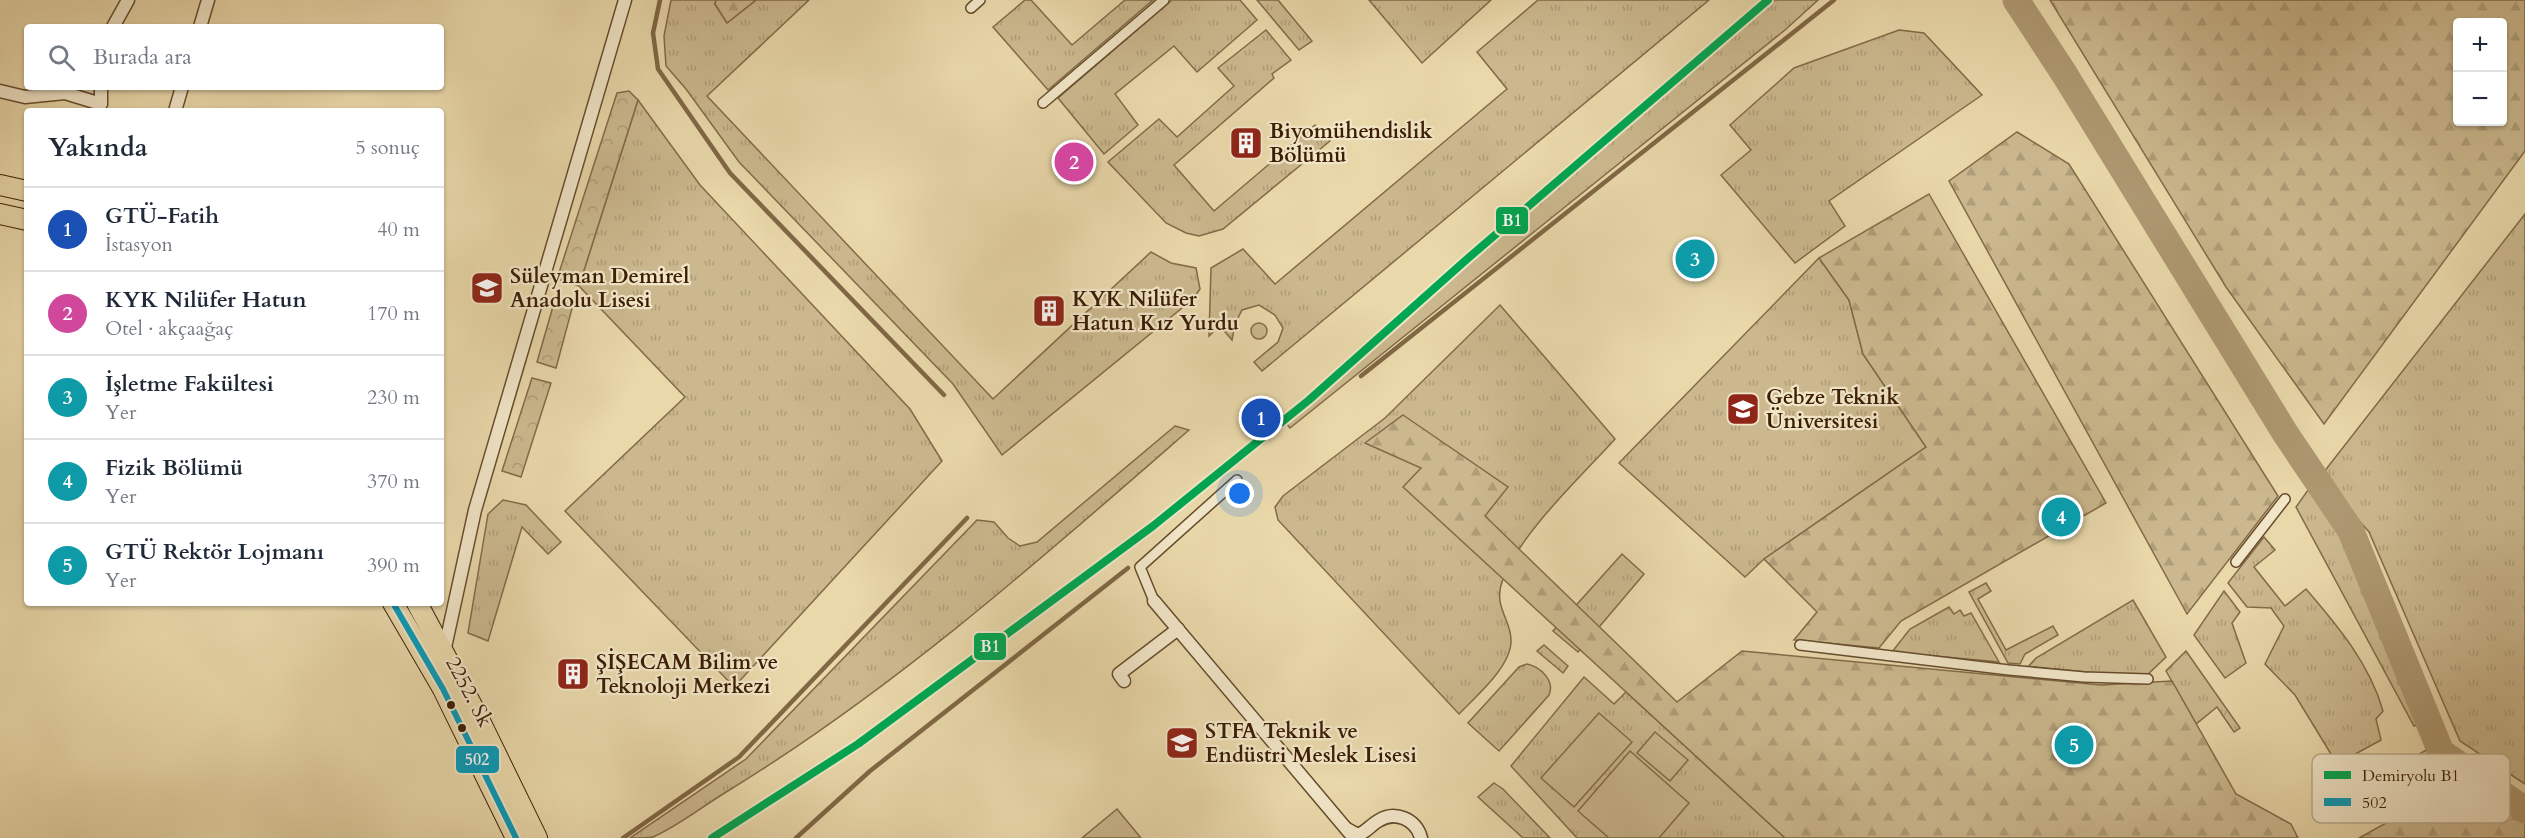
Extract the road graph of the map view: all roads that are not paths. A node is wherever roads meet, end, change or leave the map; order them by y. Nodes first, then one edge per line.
1 (128, 0) edge
2 (208, 0) edge
3 (625, 0) edge
4 (980, 0) edge
5 (1164, 0) edge
6 (971, 8) dead end
7 (115, 24) edge
8 (201, 24) edge
9 (101, 90) edge
10 (181, 90) edge
11 (0, 92) edge
12 (1043, 103) dead end
13 (176, 108) edge
14 (0, 185) edge
15 (24, 189) edge
16 (0, 214) edge
17 (24, 219) edge
18 (1237, 480) dead end
19 (2285, 499) dead end
20 (2236, 562) dead end
21 (1154, 601) joint
22 (395, 606) edge
23 (419, 606) edge
24 (1178, 629) junction
25 (1800, 645) dead end
26 (444, 653) junction
27 (2148, 679) dead end
28 (1124, 681) dead end
29 (1350, 833) edge
30 (516, 838) edge
31 (537, 838) edge
32 (1421, 838) edge

1 - 7 street
2 - 8 street
3 - 26 street
4 - 6 street
5 - 12 street
9 - 11 street
10 - 13 street
14 - 15 main road
16 - 17 main road
18 - 21 street
19 - 20 street
21 - 24 street
22 - 30 main road, 2252. Sk
23 - 26 main road, 2252. Sk
24 - 28 street
24 - 29 street
25 - 27 street
26 - 31 main road, 2252. Sk
29 - 32 street

